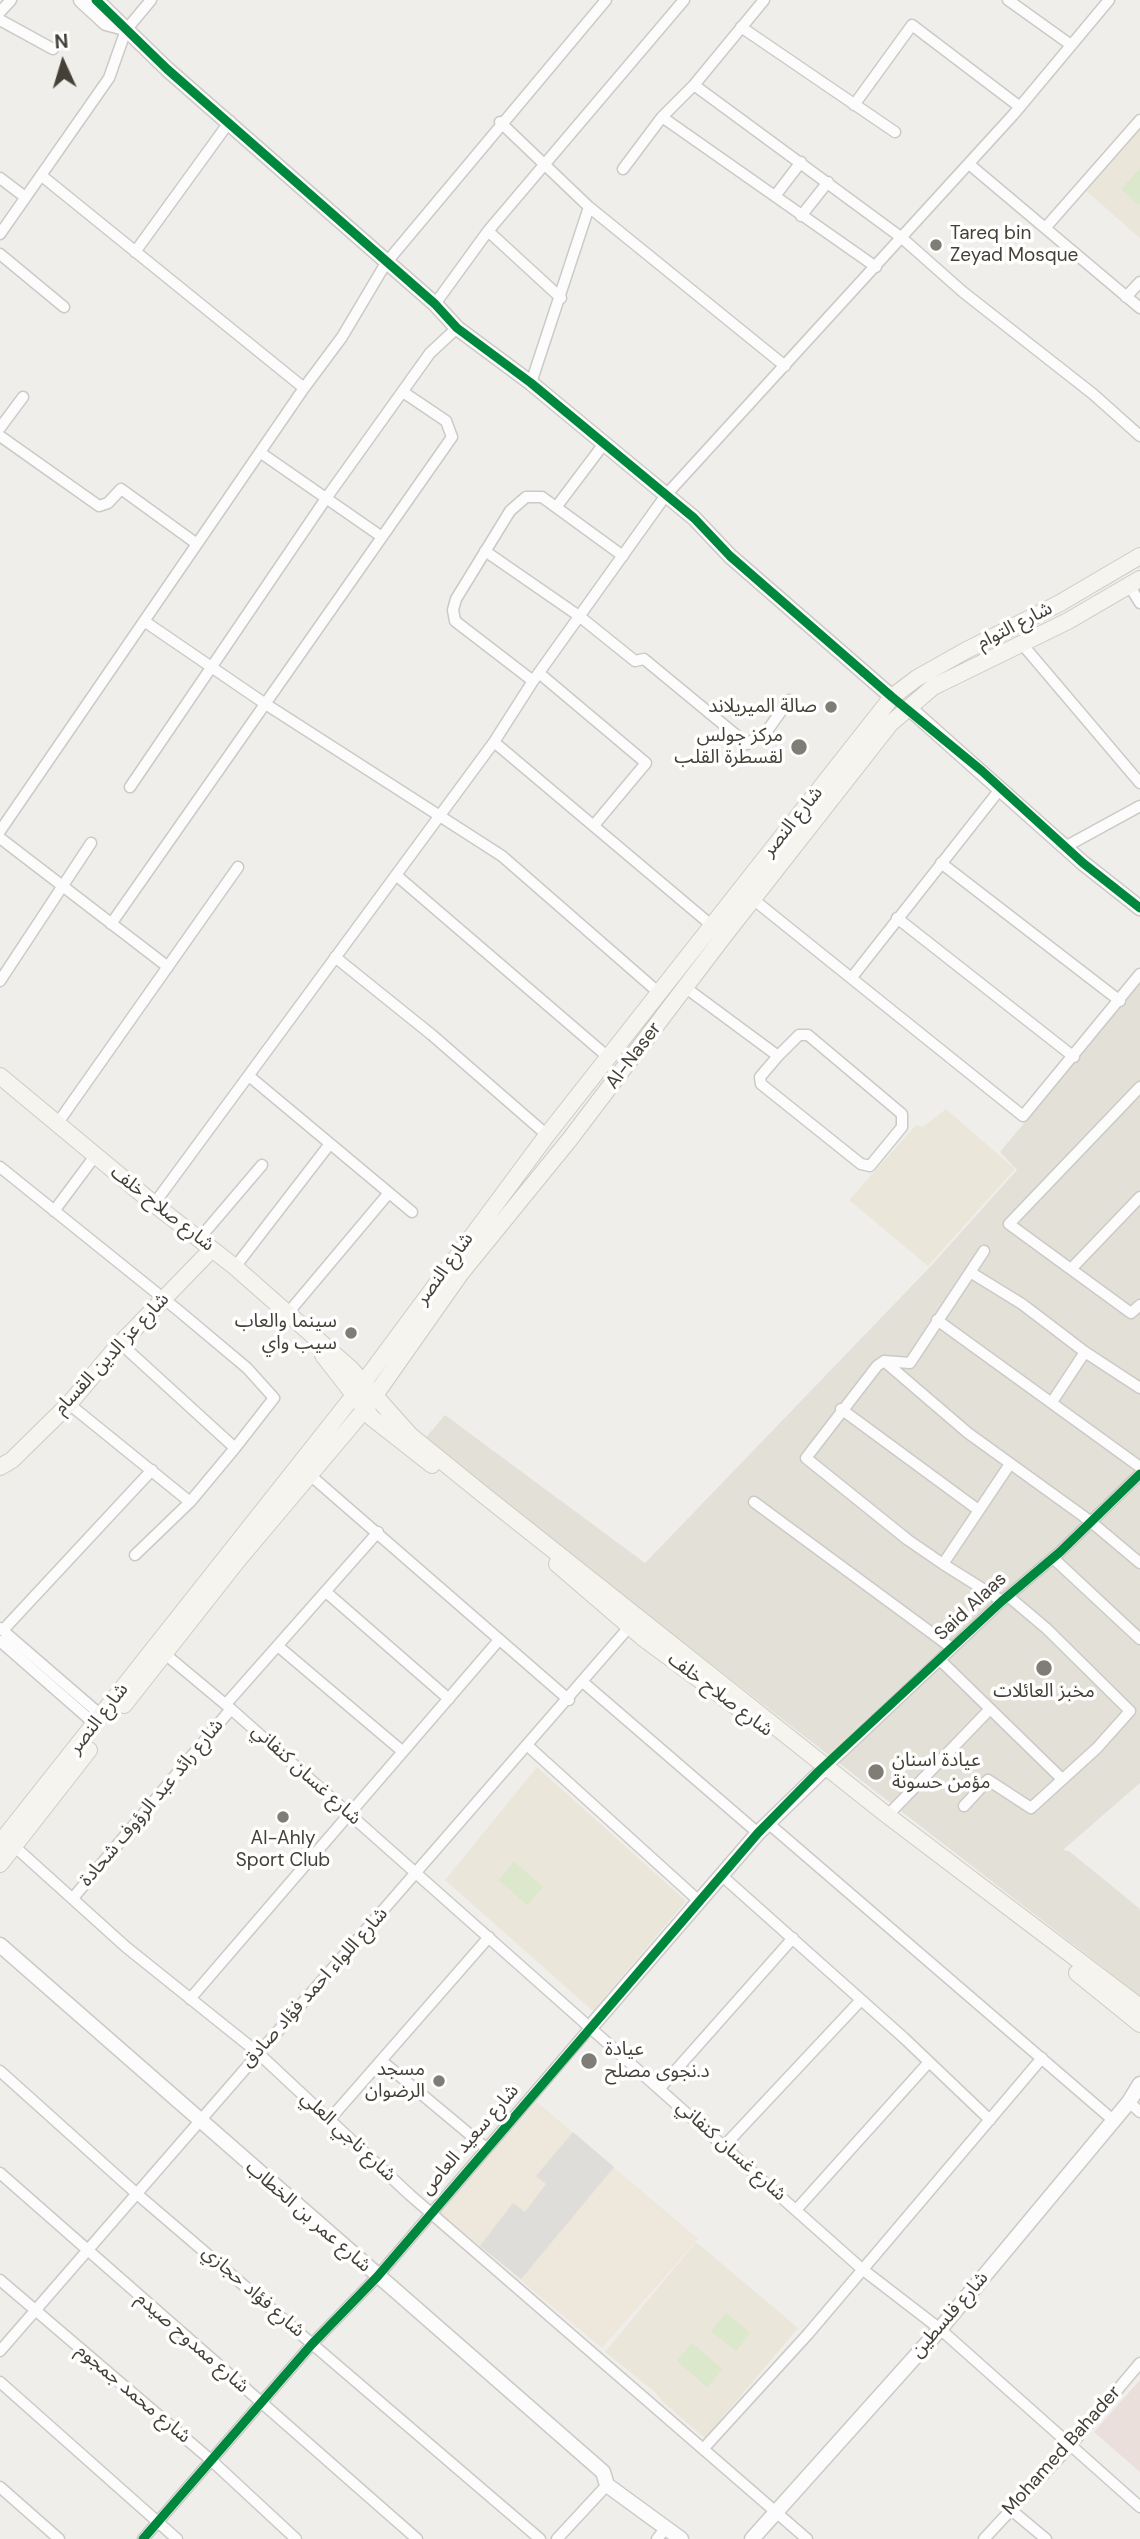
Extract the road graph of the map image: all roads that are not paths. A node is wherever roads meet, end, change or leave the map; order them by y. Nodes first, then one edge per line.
1 (11, 0) edge
2 (81, 0) edge
3 (96, 0) edge
4 (151, 0) edge
5 (606, 0) edge
6 (684, 0) edge
7 (764, 0) edge
8 (1008, 0) edge
9 (1109, 0) edge
10 (0, 12) edge
11 (0, 20) edge
12 (741, 27) junction
13 (123, 29) junction
14 (1071, 45) junction
15 (53, 49) dead end
16 (694, 85) junction
17 (854, 105) junction
18 (1020, 107) junction
19 (662, 117) junction
20 (1140, 120) edge
21 (230, 121) junction
22 (500, 122) junction
23 (895, 132) dead end
24 (801, 162) junction
25 (544, 164) junction
26 (969, 164) junction
27 (623, 169) dead end
28 (42, 176) junction
29 (0, 178) edge
30 (828, 182) junction
31 (25, 197) junction
32 (775, 197) junction
33 (589, 207) junction
34 (801, 216) junction
35 (1046, 227) junction
36 (488, 231) junction
37 (0, 234) edge
38 (902, 237) junction
39 (135, 252) junction
40 (0, 254) edge
41 (386, 263) junction
42 (876, 267) junction
43 (1140, 282) edge
44 (1126, 297) junction
45 (561, 298) junction
46 (435, 304) junction
47 (64, 307) dead end
48 (1140, 308) edge
49 (457, 328) junction
50 (785, 366) junction
51 (531, 383) junction
52 (304, 388) junction
53 (403, 392) junction
54 (23, 397) dead end
55 (0, 428) edge
56 (0, 436) edge
57 (1140, 436) edge
58 (603, 445) junction
59 (261, 453) junction
60 (666, 495) junction
61 (327, 497) junction
62 (557, 506) junction
63 (382, 537) junction
64 (197, 544) junction
65 (485, 551) junction
66 (623, 556) junction
67 (1140, 556) edge
68 (1135, 582) edge
69 (1140, 603) edge
70 (579, 616) junction
71 (144, 621) junction
72 (1022, 644) junction
73 (212, 666) junction
74 (536, 677) junction
75 (892, 697) junction
76 (789, 701) dead end
77 (264, 703) junction
78 (909, 708) junction
79 (494, 743) junction
80 (1140, 783) edge
81 (130, 787) dead end
82 (1001, 788) junction
83 (1140, 806) edge
84 (440, 817) junction
85 (595, 824) junction
86 (0, 831) edge
87 (0, 838) edge
88 (91, 843) dead end
89 (1065, 846) junction
90 (941, 863) junction
91 (238, 867) dead end
92 (396, 875) junction
93 (62, 887) junction
94 (754, 900) junction
95 (1140, 908) edge
96 (897, 918) junction
97 (111, 924) junction
98 (710, 924) junction
99 (335, 957) junction
100 (168, 967) junction
101 (1140, 974) edge
102 (853, 976) junction
103 (0, 981) edge
104 (686, 988) junction
105 (658, 992) junction
106 (1120, 1001) junction
107 (778, 1056) junction
108 (1074, 1056) junction
109 (608, 1057) junction
110 (0, 1076) edge
111 (249, 1076) junction
112 (1139, 1091) edge
113 (57, 1125) junction
114 (547, 1135) junction
115 (328, 1145) junction
116 (95, 1156) junction
117 (262, 1165) dead end
118 (0, 1167) edge
119 (388, 1194) junction
120 (1140, 1197) edge
121 (154, 1204) junction
122 (54, 1211) junction
123 (412, 1212) dead end
124 (205, 1244) junction
125 (984, 1251) dead end
126 (235, 1267) junction
127 (1072, 1268) junction
128 (970, 1272) junction
129 (162, 1299) junction
130 (1140, 1305) edge
131 (288, 1313) junction
132 (937, 1320) junction
133 (121, 1344) junction
134 (1085, 1352) junction
135 (884, 1360) junction
136 (359, 1388) junction
137 (1140, 1388) edge
138 (376, 1394) junction
139 (1052, 1402) junction
140 (69, 1404) junction
141 (366, 1408) junction
142 (841, 1409) junction
143 (235, 1448) junction
144 (6, 1463) edge
145 (1010, 1464) junction
146 (1140, 1467) edge
147 (152, 1470) junction
148 (1140, 1474) edge
149 (310, 1475) junction
150 (0, 1480) edge
151 (190, 1502) junction
152 (754, 1502) dead end
153 (977, 1509) junction
154 (1090, 1521) junction
155 (379, 1532) junction
156 (135, 1555) dead end
157 (1053, 1558) junction
158 (1140, 1563) edge
159 (943, 1564) junction
160 (326, 1592) junction
161 (1005, 1598) junction
162 (630, 1626) junction
163 (1, 1633) edge
164 (1140, 1639) edge
165 (499, 1640) junction
166 (279, 1647) junction
167 (953, 1648) junction
168 (164, 1654) junction
169 (940, 1660) junction
170 (584, 1683) junction
171 (449, 1699) junction
172 (569, 1700) junction
173 (229, 1706) junction
174 (990, 1709) junction
175 (99, 1720) junction
176 (528, 1746) junction
177 (402, 1751) junction
178 (823, 1769) junction
179 (1062, 1779) junction
180 (964, 1806) dead end
181 (349, 1815) junction
182 (887, 1816) junction
183 (763, 1828) junction
184 (7, 1844) edge
185 (0, 1864) edge
186 (416, 1874) junction
187 (721, 1875) junction
188 (73, 1898) junction
189 (699, 1901) junction
190 (489, 1937) junction
191 (793, 1938) junction
192 (0, 1945) edge
193 (190, 1999) junction
194 (861, 2000) junction
195 (1140, 2007) edge
196 (593, 2024) junction
197 (1140, 2024) edge
198 (257, 2053) junction
199 (1042, 2058) junction
200 (383, 2062) junction
201 (929, 2062) junction
202 (0, 2071) edge
203 (1140, 2084) edge
204 (660, 2088) junction
205 (1134, 2107) edge
206 (330, 2119) junction
207 (198, 2120) junction
208 (990, 2120) junction
209 (1113, 2120) junction
210 (725, 2145) junction
211 (486, 2148) junction
212 (0, 2173) edge
213 (136, 2193) junction
214 (796, 2210) junction
215 (430, 2213) junction
216 (86, 2250) junction
217 (862, 2269) junction
218 (377, 2277) junction
219 (0, 2280) edge
220 (35, 2311) junction
221 (940, 2329) junction
222 (313, 2344) junction
223 (0, 2351) edge
224 (1140, 2363) edge
225 (0, 2382) edge
226 (261, 2404) junction
227 (1071, 2445) junction
228 (704, 2448) junction
229 (212, 2461) junction
230 (607, 2485) junction
231 (0, 2487) edge
232 (1140, 2507) edge
233 (1010, 2509) junction
234 (774, 2513) junction
235 (157, 2522) junction
236 (662, 2534) edge
237 (59, 2539) edge
238 (143, 2539) edge
239 (177, 2539) edge
240 (296, 2539) edge
241 (417, 2539) edge
242 (540, 2539) edge
243 (557, 2539) edge
244 (681, 2539) edge
245 (752, 2539) edge
246 (807, 2539) edge
247 (984, 2539) edge
248 (1046, 2539) edge

1 - 10 street
2 - 13 street
3 - 13 street
4 - 13 street
5 - 22 street
6 - 25 street
7 - 12 street
8 - 14 street
9 - 14 street
11 - 15 street
12 - 16 street
12 - 17 street
13 - 21 street
13 - 28 street
14 - 18 street
16 - 19 street
16 - 24 street
17 - 18 street
17 - 23 street
18 - 26 street
19 - 27 street
19 - 32 street
20 - 35 street
21 - 39 street
21 - 41 street
22 - 25 street
22 - 41 street
24 - 30 street
24 - 32 street
25 - 33 street
25 - 36 street
26 - 35 street
26 - 38 street
28 - 31 street
28 - 39 street
29 - 31 street
30 - 34 street
30 - 38 street
31 - 37 street
32 - 34 street
33 - 45 street
33 - 50 street
34 - 42 street
35 - 44 street
36 - 45 street
36 - 46 street
38 - 42 street
38 - 57 street
39 - 52 street
40 - 47 street
41 - 46 street
41 - 52 street
42 - 50 street
43 - 44 street
44 - 48 street
45 - 51 street
46 - 49 street
49 - 51 street
49 - 53 street
50 - 60 street
51 - 58 street
52 - 59 street
53 - 61 street
53 - 63 street
54 - 55 street
56 - 64 street
58 - 60 street
58 - 62 street
59 - 61 street
59 - 64 street
60 - 66 street
60 - 75 street
61 - 63 street
61 - 73 street
62 - 65 street
62 - 66 street
63 - 77 street
64 - 71 street
65 - 70 street
65 - 74 street
66 - 70 street
67 - 75 main road, شارع التوام
68 - 69 street
68 - 72 main road, شارع التوام
70 - 74 street
70 - 76 street
71 - 73 street
71 - 86 street
72 - 78 main road, شارع التوام
72 - 80 street
73 - 77 street
73 - 81 street
74 - 79 street
74 - 85 street
75 - 78 street
75 - 98 main road, شارع النصر
77 - 84 street
77 - 97 street
78 - 82 street
78 - 94 main road, Al-Naser
79 - 84 street
79 - 85 street
82 - 89 street
82 - 90 street
83 - 89 street
84 - 92 street
84 - 105 street
85 - 98 street
87 - 93 street
88 - 93 street
89 - 95 street
90 - 96 street
90 - 106 street
91 - 100 street
92 - 99 street
92 - 109 street
93 - 97 street
93 - 103 street
94 - 102 street
94 - 104 main road, Al-Naser
96 - 102 street
96 - 108 street
97 - 100 street
98 - 105 main road, شارع النصر
99 - 111 street
99 - 114 street
100 - 113 street
101 - 106 street
102 - 108 street
104 - 107 street
104 - 138 main road, Al-Naser
105 - 109 main road, شارع النصر
106 - 108 street
107 - 107 street
109 - 114 main road, شارع النصر
110 - 113 main road, شارع صلاح خلف
111 - 115 street
111 - 121 street
112 - 127 street
113 - 116 main road, شارع صلاح خلف
114 - 136 main road, شارع النصر
115 - 119 street
115 - 126 street
116 - 121 main road, شارع صلاح خلف
116 - 122 street
117 - 124 street
118 - 122 street
119 - 123 street
119 - 131 street
120 - 127 street
121 - 124 main road, شارع صلاح خلف
122 - 129 street
124 - 126 main road, شارع صلاح خلف
124 - 129 main road, شارع عز الدين القسام
125 - 128 street
126 - 131 main road, شارع صلاح خلف
127 - 130 street
128 - 132 street
128 - 134 street
129 - 133 main road, شارع عز الدين القسام
129 - 143 street
131 - 136 main road, شارع صلاح خلف
132 - 135 street
132 - 139 street
133 - 140 main road, شارع عز الدين القسام
133 - 143 street
134 - 137 street
134 - 139 street
135 - 142 street
135 - 145 street
136 - 138 main road, شارع صلاح خلف
136 - 141 main road, شارع صلاح خلف
136 - 175 main road, شارع النصر
138 - 141 main road, Al-Naser
138 - 178 main road, شارع صلاح خلف
139 - 146 street
140 - 144 main road, شارع عز الدين القسام
140 - 147 street
141 - 149 main road, شارع النصر
141 - 162 main road, شارع صلاح خلف
142 - 153 street
142 - 159 street
143 - 151 street
144 - 150 main road, شارع عز الدين القسام
145 - 153 street
145 - 154 street
147 - 151 street
147 - 163 street
148 - 154 street, Said Alaas
149 - 155 street
149 - 168 main road, شارع النصر
151 - 156 street
152 - 167 street
153 - 159 street
154 - 157 street, Said Alaas
154 - 158 street
155 - 160 street, شارع رائد عبد الرؤوف شحادة
155 - 165 street
157 - 161 street, Said Alaas
157 - 164 street
159 - 161 street
160 - 166 street, شارع رائد عبد الرؤوف شحادة
160 - 171 street
161 - 167 street, Said Alaas
161 - 179 street
162 - 170 street, شارع اللواء احمد فؤاد صادق
162 - 178 main road, شارع صلاح خلف
163 - 175 street
165 - 171 street
165 - 172 street
166 - 173 street, شارع رائد عبد الرؤوف شحادة
166 - 177 street
167 - 169 street, Said Alaas
168 - 173 street, شارع غسان كنفاني
168 - 184 main road, شارع النصر
169 - 174 street
169 - 178 street, Said Alaas
170 - 172 street, شارع اللواء احمد فؤاد صادق
170 - 183 street
171 - 177 street
172 - 176 street, شارع اللواء احمد فؤاد صادق
173 - 181 street, شارع غسان كنفاني
173 - 188 street, شارع رائد عبد الرؤوف شحادة
174 - 179 street
174 - 182 street
175 - 184 main road, شارع النصر
176 - 186 street, شارع اللواء احمد فؤاد صادق
176 - 189 street
177 - 181 street
178 - 182 main road, شارع صلاح خلف
178 - 183 street, شارع سعيد العاص
178 - 197 main road, شارع صلاح خلف
179 - 180 street
181 - 186 street, شارع غسان كنفاني
181 - 193 street
182 - 195 main road, شارع صلاح خلف
183 - 187 street, شارع سعيد العاص
183 - 199 street
184 - 185 main road, شارع النصر
184 - 188 street, شارع ناجي العلي
186 - 190 street, شارع غسان كنفاني
186 - 198 street, شارع اللواء احمد فؤاد صادق
187 - 189 street, شارع سعيد العاص
187 - 191 street
188 - 193 street, شارع ناجي العلي
189 - 196 street, شارع سعيد العاص
190 - 196 street, شارع غسان كنفاني
190 - 200 street
191 - 194 street
191 - 204 street
192 - 207 street, شارع عمر بن الخطاب
193 - 198 street, شارع ناجي العلي
194 - 201 street
194 - 210 street
196 - 204 street, شارع غسان كنفاني
196 - 211 street, شارع سعيد العاص
198 - 206 street, شارع ناجي العلي
198 - 207 street, شارع اللواء احمد فؤاد صادق
199 - 208 street
199 - 209 street
200 - 206 street
200 - 211 street
201 - 208 street
201 - 214 street
202 - 213 street, شارع فؤاد حجازي
203 - 205 street, شارع فلسطين
204 - 210 street, شارع غسان كنفاني
205 - 209 street, شارع فلسطين
206 - 215 street, شارع ناجي العلي
207 - 213 street, شارع اللواء احمد فؤاد صادق
207 - 218 street, شارع عمر بن الخطاب
208 - 217 street
209 - 221 street, شارع فلسطين
210 - 214 street, شارع غسان كنفاني
211 - 215 street, شارع سعيد العاص
212 - 216 street, شارع ممدوح صيدم
213 - 216 street, شارع اللواء احمد فؤاد صادق
213 - 222 street, شارع فؤاد حجازي
214 - 217 street, شارع غسان كنفاني
215 - 218 street, شارع سعيد العاص
215 - 228 street, شارع ناجي العلي
216 - 220 street, شارع اللواء احمد فؤاد صادق
216 - 226 street, شارع ممدوح صيدم
217 - 221 street, شارع غسان كنفاني
217 - 228 street
218 - 222 street, شارع سعيد العاص
218 - 230 street, شارع عمر بن الخطاب
219 - 220 street, شارع محمد جمجوم
220 - 223 street, شارع اللواء احمد فؤاد صادق
220 - 229 street, شارع محمد جمجوم
221 - 227 street, شارع غسان كنفاني
221 - 234 street, شارع فلسطين
222 - 226 street, شارع سعيد العاص
222 - 242 street, شارع فؤاد حجازي
224 - 227 street, Mohamed Bahader
225 - 235 street
226 - 229 street, شارع سعيد العاص
226 - 241 street, شارع ممدوح صيدم
227 - 232 street, شارع غسان كنفاني
227 - 233 street, Mohamed Bahader
228 - 234 street, شارع ناجي العلي
229 - 235 street, شارع سعيد العاص
229 - 240 street, شارع محمد جمجوم
230 - 236 street, شارع عمر بن الخطاب
230 - 243 street
231 - 237 street
233 - 247 street, Mohamed Bahader
233 - 248 street
234 - 245 street, شارع فلسطين
234 - 246 street, شارع ناجي العلي
235 - 238 street, شارع سعيد العاص
235 - 239 street
236 - 244 street, شارع عمر بن الخطاب

